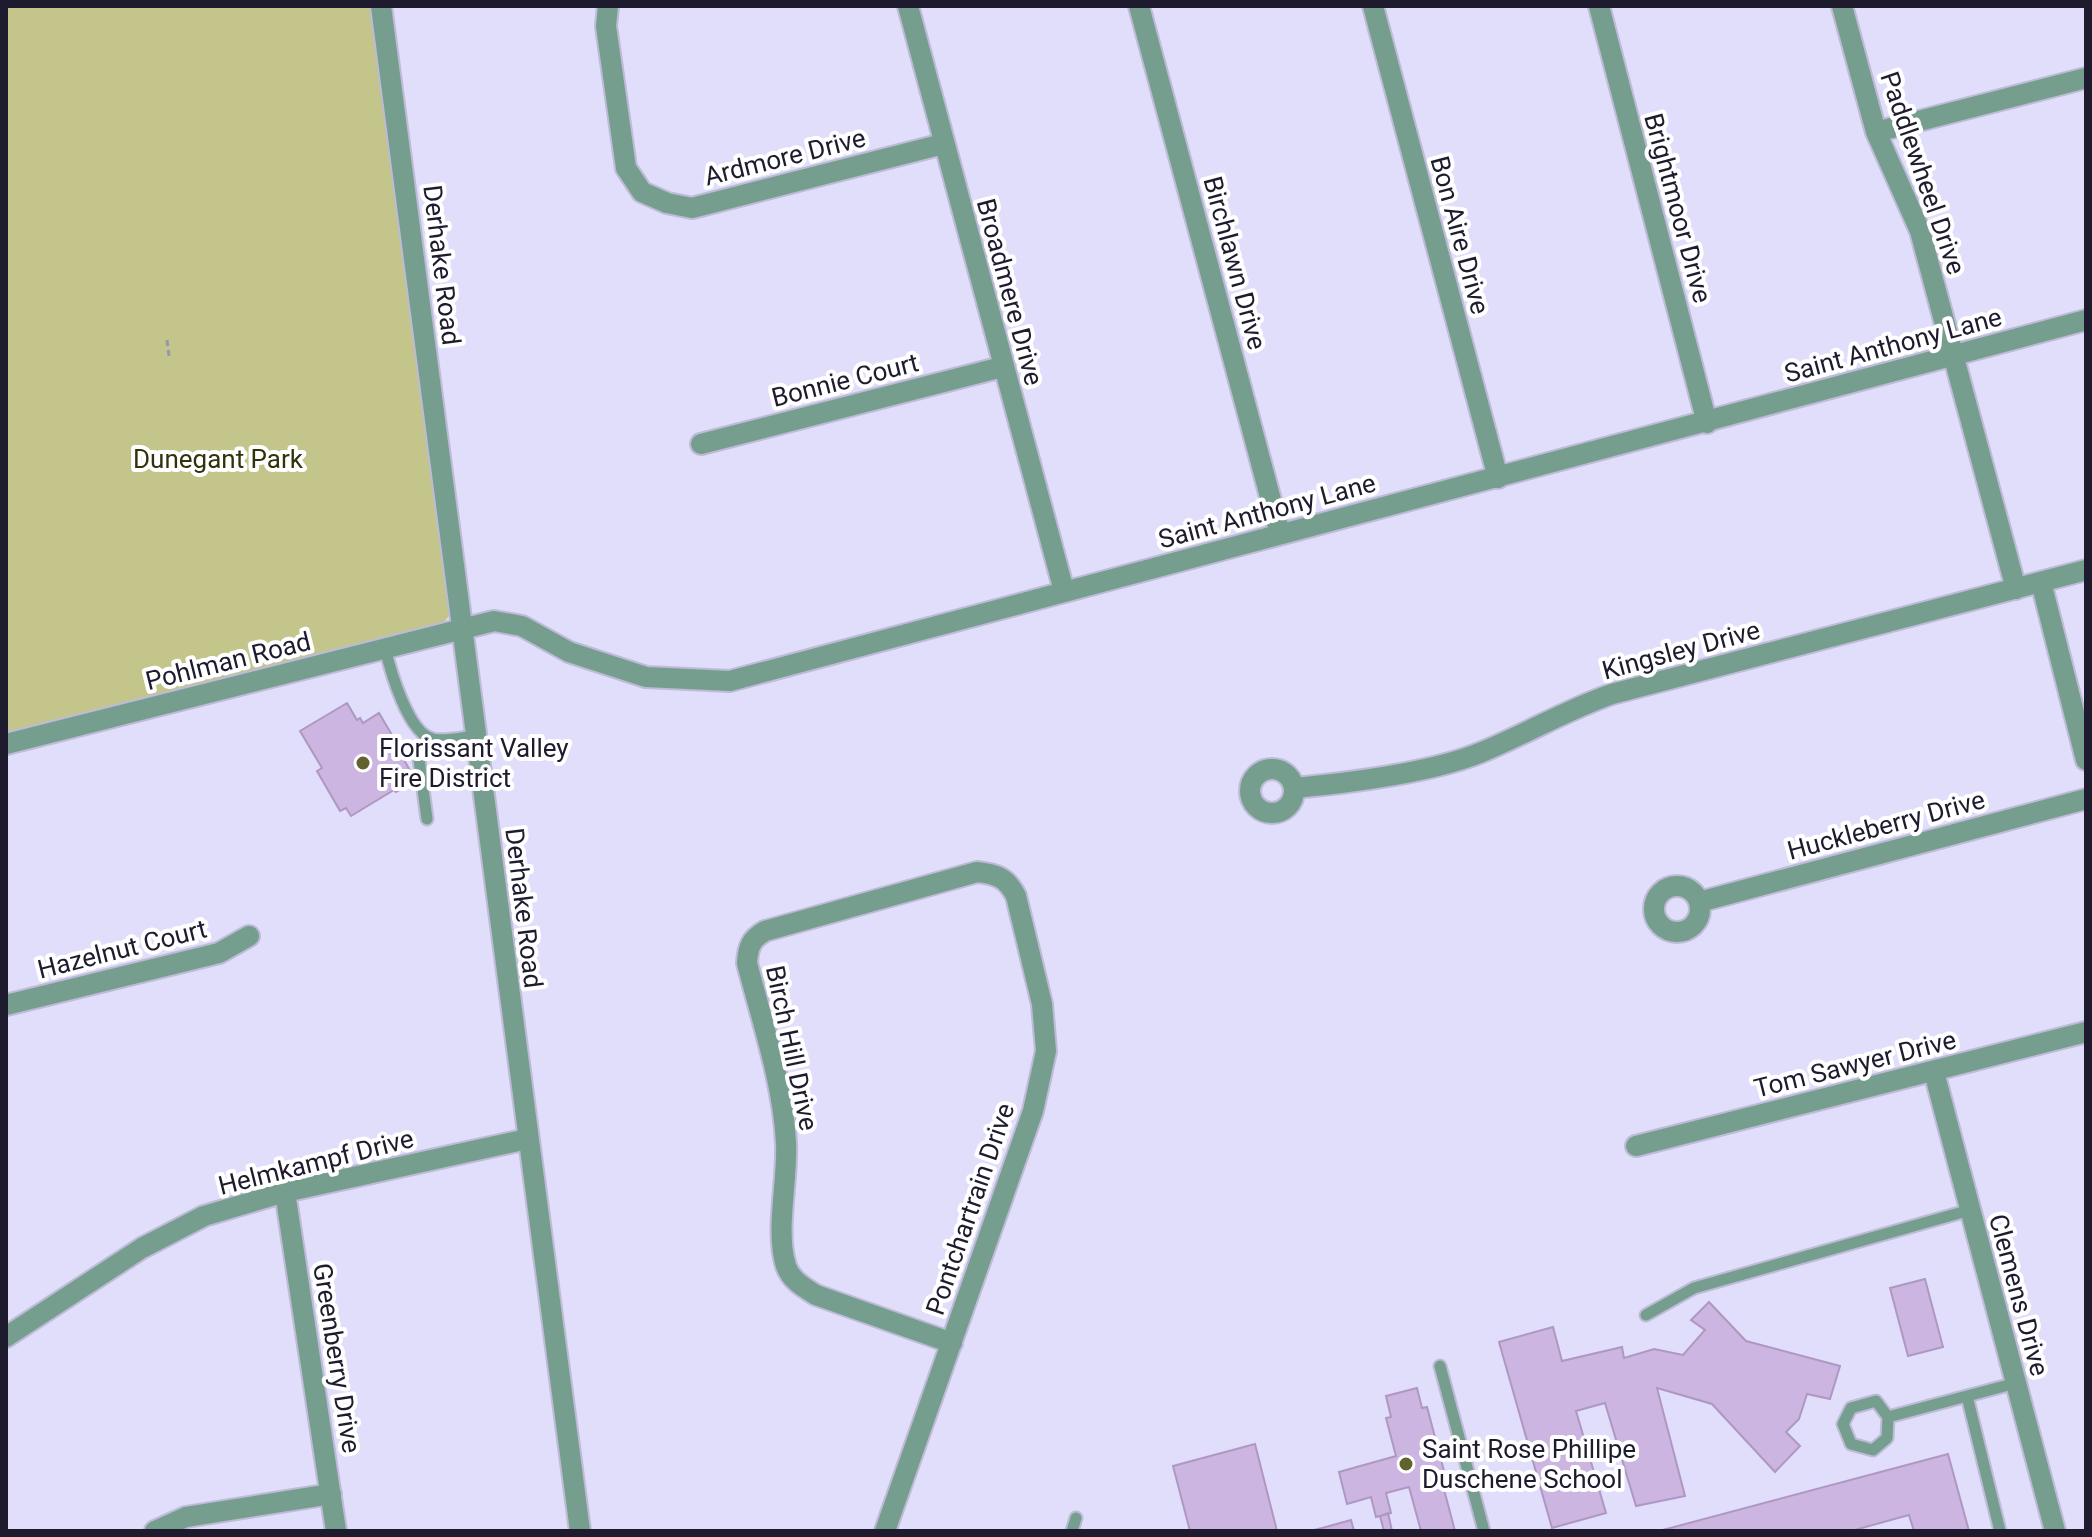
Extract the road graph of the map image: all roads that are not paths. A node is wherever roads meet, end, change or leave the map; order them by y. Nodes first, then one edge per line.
1 (381, 6) edge
2 (608, 6) edge
3 (908, 6) edge
4 (1139, 6) edge
5 (1373, 6) edge
6 (1599, 6) edge
7 (1842, 6) edge
8 (2086, 78) edge
9 (1876, 132) junction
10 (943, 144) junction
11 (2086, 320) edge
12 (1955, 355) junction
13 (1002, 367) junction
14 (1707, 423) junction
15 (701, 444) dead end
16 (1498, 478) junction
17 (1280, 534) junction
18 (2086, 570) edge
19 (2041, 582) junction
20 (2016, 589) junction
21 (1064, 591) junction
22 (463, 628) junction
23 (385, 648) junction
24 (477, 736) junction
25 (432, 739) junction
26 (6, 744) edge
27 (2086, 760) edge
28 (1295, 788) dead end
29 (2086, 799) edge
30 (427, 819) dead end
31 (1016, 896) joint
32 (1699, 902) dead end
33 (249, 936) dead end
34 (6, 1005) edge
35 (2086, 1032) edge
36 (1934, 1072) junction
37 (527, 1139) junction
38 (1636, 1146) dead end
39 (285, 1192) junction
40 (1970, 1210) junction
41 (1646, 1315) dead end
42 (6, 1337) edge
43 (952, 1343) junction
44 (1440, 1366) dead end
45 (2016, 1383) junction
46 (1967, 1396) junction
47 (1888, 1417) junction
48 (331, 1494) junction
49 (1076, 1518) dead end
50 (155, 1531) edge
51 (336, 1531) edge
52 (580, 1531) edge
53 (885, 1531) edge
54 (1072, 1531) edge
55 (1484, 1531) edge
56 (2000, 1531) edge
57 (2055, 1531) edge

1 - 22 street, Derhake Road
2 - 10 street, Ardmore Drive
3 - 10 street, Broadmere Drive
4 - 17 street, Birchlawn Drive
5 - 16 street, Bon Aire Drive
6 - 14 street, Brightmoor Drive
7 - 9 street, Paddlewheel Drive
8 - 9 street
9 - 12 street, Paddlewheel Drive
10 - 13 street, Broadmere Drive
11 - 12 street, Saint Anthony Lane
12 - 14 street, Saint Anthony Lane
12 - 20 street, Paddlewheel Drive
13 - 15 street, Bonnie Court
13 - 21 street, Broadmere Drive
14 - 16 street, Saint Anthony Lane
16 - 17 street, Saint Anthony Lane
17 - 21 street, Saint Anthony Lane
18 - 19 street, Kingsley Drive
19 - 20 street, Kingsley Drive
19 - 27 street
20 - 28 street, Kingsley Drive
21 - 22 street, Saint Anthony Lane
22 - 23 street, Pohlman Road
22 - 24 street, Derhake Road
23 - 25 lane
23 - 26 street, Pohlman Road
24 - 25 lane
24 - 37 street, Derhake Road
25 - 30 lane
29 - 32 street, Huckleberry Drive
31 - 43 street, Pontchartrain Drive
31 - 43 street, Birch Hill Drive
33 - 34 street, Hazelnut Court
35 - 36 street, Tom Sawyer Drive
36 - 38 street, Tom Sawyer Drive
36 - 40 street, Clemens Drive
37 - 39 street, Helmkampf Drive
37 - 52 street, Derhake Road
39 - 42 street, Helmkampf Drive
39 - 48 street, Greenberry Drive
40 - 41 lane
40 - 45 street, Clemens Drive
43 - 53 street, Pontchartrain Drive
44 - 55 lane
45 - 46 lane
45 - 57 street, Clemens Drive
46 - 47 lane
46 - 56 lane
47 - 47 lane
48 - 50 street
48 - 51 street, Greenberry Drive
49 - 54 lane

